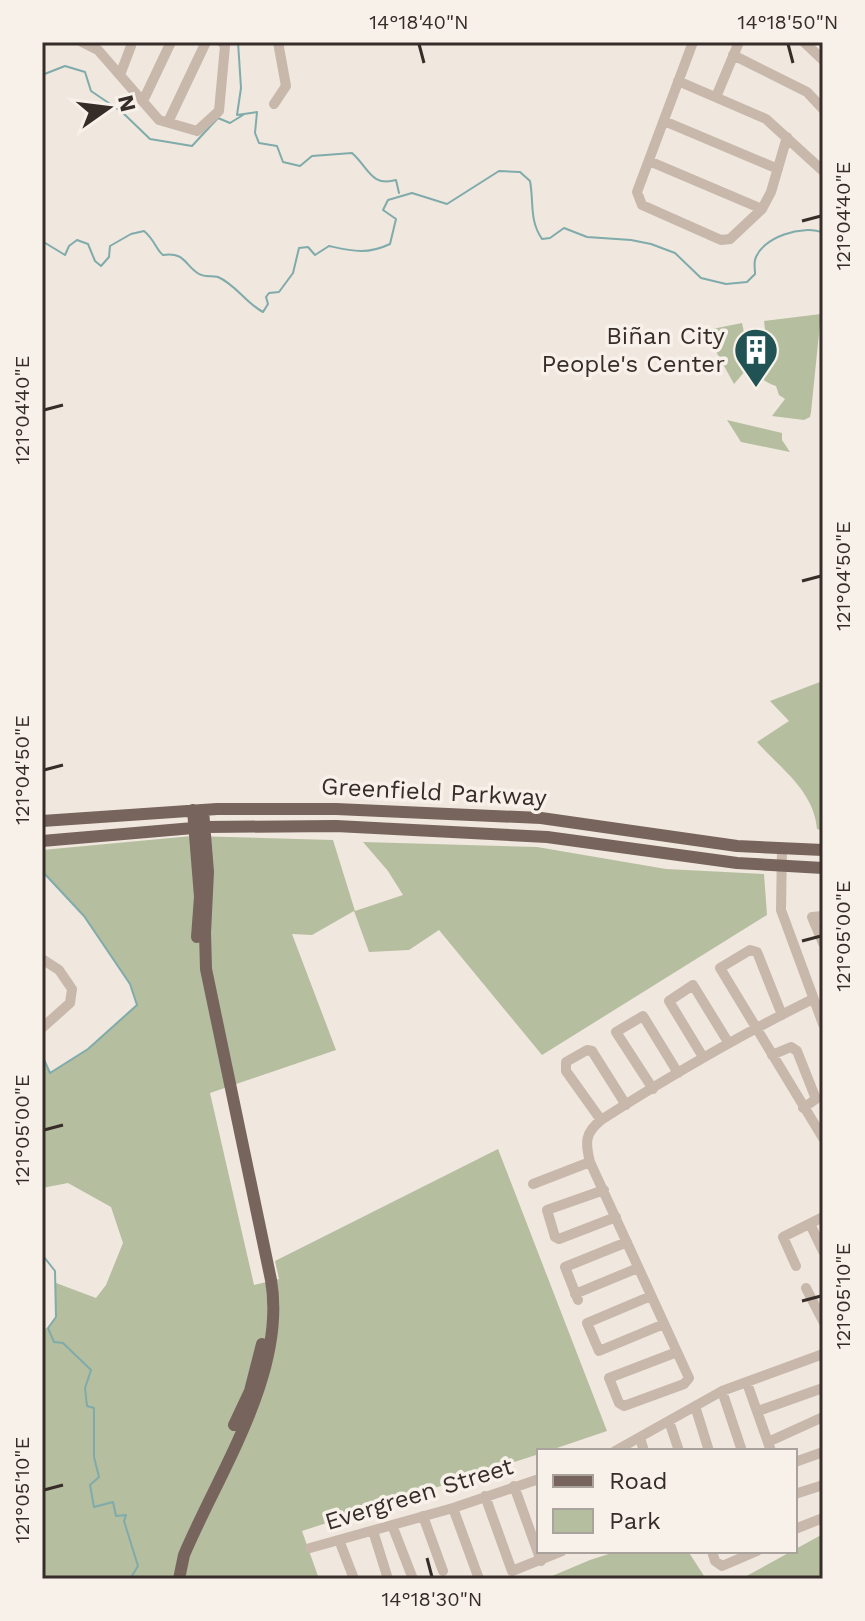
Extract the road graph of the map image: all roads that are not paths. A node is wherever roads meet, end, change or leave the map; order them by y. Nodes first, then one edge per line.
1 (82, 42) edge
2 (171, 42) edge
3 (206, 42) edge
4 (222, 42) edge
5 (278, 42) edge
6 (693, 42) edge
7 (739, 42) edge
8 (804, 42) edge
9 (99, 44) edge
10 (131, 46) dead end
11 (733, 55) junction
12 (823, 60) edge
13 (120, 75) junction
14 (678, 81) junction
15 (716, 97) junction
16 (143, 101) junction
17 (274, 104) dead end
18 (823, 109) edge
19 (664, 121) junction
20 (168, 122) junction
21 (787, 137) junction
22 (649, 161) junction
23 (778, 169) junction
24 (823, 171) edge
25 (762, 209) junction
26 (198, 810) junction
27 (42, 824) edge
28 (200, 828) junction
29 (660, 836) junction
30 (48, 840) edge
31 (782, 848) junction
32 (823, 850) edge
33 (658, 852) junction
34 (781, 866) junction
35 (823, 868) edge
36 (818, 916) edge
37 (823, 943) edge
38 (42, 959) edge
39 (813, 999) junction
40 (782, 1015) junction
41 (823, 1024) edge
42 (757, 1027) junction
43 (42, 1028) edge
44 (728, 1042) junction
45 (772, 1055) junction
46 (703, 1057) junction
47 (678, 1073) junction
48 (653, 1089) junction
49 (626, 1105) junction
50 (803, 1108) junction
51 (601, 1120) junction
52 (823, 1138) edge
53 (590, 1162) junction
54 (533, 1184) dead end
55 (604, 1190) junction
56 (616, 1217) junction
57 (823, 1217) edge
58 (810, 1224) junction
59 (627, 1242) junction
60 (823, 1251) edge
61 (796, 1266) dead end
62 (638, 1268) junction
63 (806, 1288) dead end
64 (651, 1296) junction
65 (823, 1321) edge
66 (664, 1324) junction
67 (677, 1352) junction
68 (823, 1354) edge
69 (747, 1383) junction
70 (820, 1389) dead end
71 (722, 1391) junction
72 (695, 1406) junction
73 (758, 1411) junction
74 (823, 1417) edge
75 (669, 1421) junction
76 (640, 1438) junction
77 (770, 1446) edge
78 (619, 1449) edge
79 (643, 1449) edge
80 (678, 1449) edge
81 (708, 1449) edge
82 (741, 1449) edge
83 (823, 1452) edge
84 (797, 1461) edge
85 (537, 1480) edge
86 (823, 1485) edge
87 (514, 1486) junction
88 (797, 1493) edge
89 (485, 1496) junction
90 (453, 1508) junction
91 (423, 1516) junction
92 (823, 1518) edge
93 (392, 1525) junction
94 (797, 1526) edge
95 (373, 1531) junction
96 (188, 1534) junction
97 (339, 1540) junction
98 (310, 1548) dead end
99 (537, 1550) edge
100 (538, 1553) edge
101 (558, 1553) edge
102 (713, 1553) edge
103 (744, 1554) edge
104 (541, 1561) junction
105 (443, 1571) dead end
106 (171, 1579) edge
107 (179, 1579) edge
108 (354, 1579) edge
109 (388, 1579) edge
110 (413, 1579) edge
111 (479, 1579) edge

1 - 9 street
2 - 16 street
3 - 20 street
4 - 20 street
5 - 17 street
6 - 14 street
7 - 11 street
8 - 12 street
9 - 13 street
10 - 13 street
11 - 15 street
11 - 18 street
13 - 16 street
14 - 15 street
14 - 19 street
15 - 21 street
16 - 20 street
19 - 22 street
19 - 23 street
21 - 23 street
21 - 24 street
22 - 25 street
22 - 25 street
23 - 25 street
26 - 27 main road, Greenfield Parkway
26 - 28 main road
26 - 29 main road, Greenfield Parkway
27 - 30 main road
28 - 30 main road, Greenfield Parkway
28 - 33 main road, Greenfield Parkway
28 - 96 main road
29 - 31 main road, Greenfield Parkway
29 - 33 main road
31 - 32 main road, Greenfield Parkway
31 - 34 street
33 - 34 main road, Greenfield Parkway
34 - 35 main road, Greenfield Parkway
34 - 39 street
36 - 37 street
38 - 43 street
39 - 40 street
39 - 41 street
40 - 42 street
40 - 42 street
42 - 44 street
42 - 45 street
44 - 46 street
44 - 46 street
45 - 50 street
45 - 50 street
46 - 47 street
47 - 48 street
47 - 48 street
48 - 49 street
49 - 51 street
49 - 51 street
50 - 52 street
51 - 53 street
53 - 54 street
53 - 55 street
55 - 56 street
55 - 56 street
56 - 59 street
57 - 58 street
58 - 60 street
58 - 61 street
59 - 62 street
59 - 62 street
62 - 64 street
63 - 65 street
64 - 66 street
64 - 66 street
66 - 67 street
67 - 67 street
68 - 69 street
69 - 71 street
69 - 73 street
70 - 73 street
71 - 72 street
71 - 82 street
72 - 75 street
72 - 81 street
73 - 77 street
74 - 77 street
75 - 76 street
75 - 80 street
76 - 78 street
76 - 79 street
83 - 84 street
85 - 87 street, Evergreen Street
86 - 88 street
87 - 89 street, Evergreen Street
87 - 99 street
89 - 90 street, Evergreen Street
89 - 104 street
90 - 91 street, Evergreen Street
90 - 111 street
91 - 93 street, Evergreen Street
91 - 105 street
92 - 94 street
93 - 95 street, Evergreen Street
93 - 110 street
95 - 97 street, Evergreen Street
95 - 109 street
96 - 106 main road
96 - 107 main road
97 - 98 street, Evergreen Street
97 - 108 street
100 - 104 street
101 - 104 street
102 - 103 street

